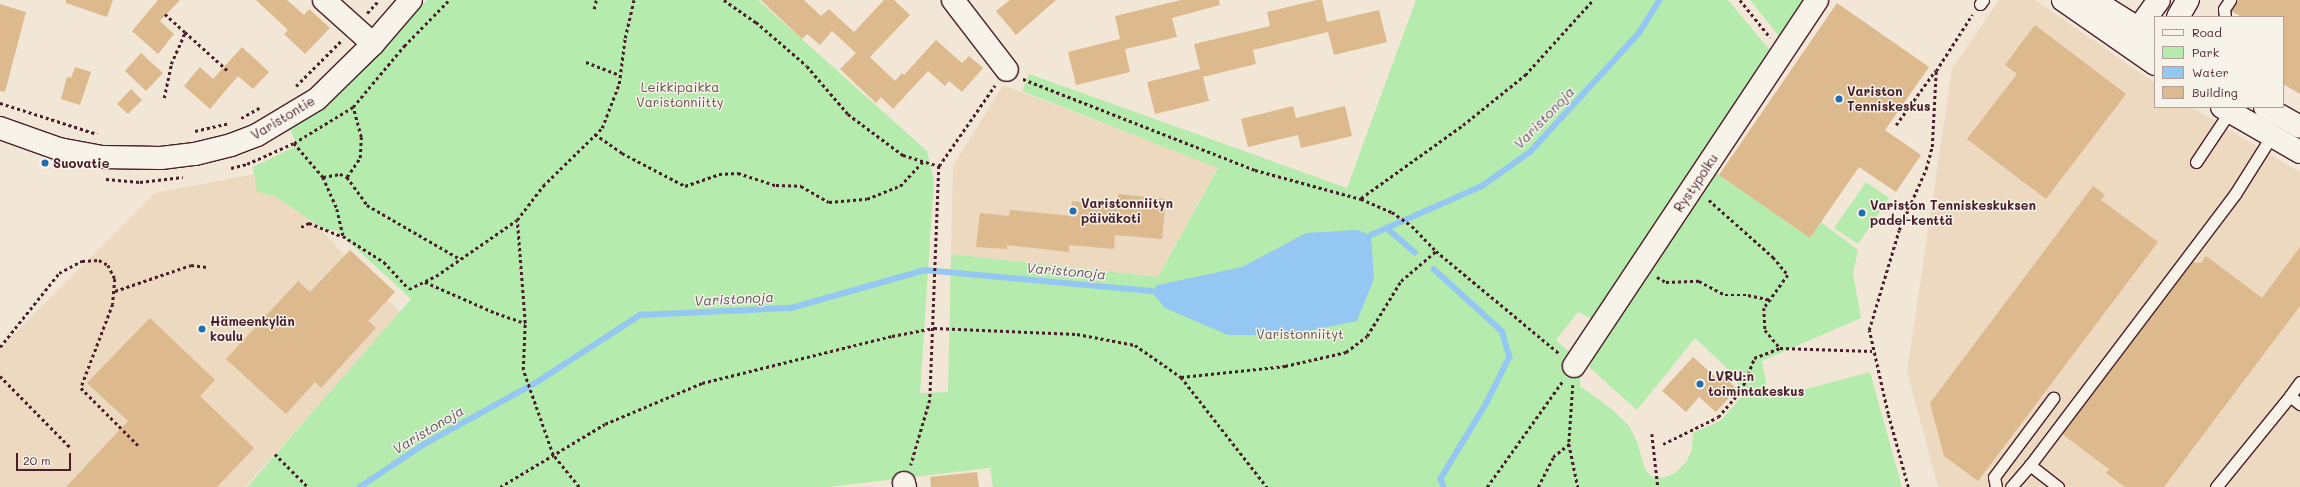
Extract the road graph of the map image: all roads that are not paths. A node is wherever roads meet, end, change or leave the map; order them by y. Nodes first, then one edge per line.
1 (324, 0) edge
2 (411, 0) edge
3 (1817, 0) edge
4 (2063, 0) edge
5 (2093, 0) edge
6 (2159, 0) edge
7 (2188, 0) edge
8 (2230, 0) edge
9 (959, 3) edge
10 (2179, 16) edge
11 (2224, 16) edge
12 (2140, 37) edge
13 (373, 44) junction
14 (2153, 59) edge
15 (1007, 70) road end
16 (2228, 109) edge
17 (2282, 117) edge
18 (0, 128) edge
19 (2272, 136) junction
20 (2300, 152) edge
21 (2196, 162) dead end
22 (1574, 366) road end
23 (2300, 382) edge
24 (2290, 396) junction
25 (2053, 398) dead end
26 (2300, 404) edge
27 (2030, 465) junction
28 (1996, 487) edge
29 (2011, 487) edge
30 (2058, 487) edge
31 (2216, 487) edge

1 - 13 street
2 - 13 street, Varistontie
3 - 22 street, Rystypolku
4 - 12 street
5 - 12 street
6 - 12 street
7 - 10 street
8 - 11 lane
9 - 15 street
12 - 14 street
13 - 18 street, Varistontie
16 - 19 street
16 - 21 lane
17 - 19 lane
19 - 20 street
19 - 27 lane
23 - 24 lane
24 - 26 lane
24 - 31 lane
25 - 28 lane
27 - 29 lane
27 - 30 lane

